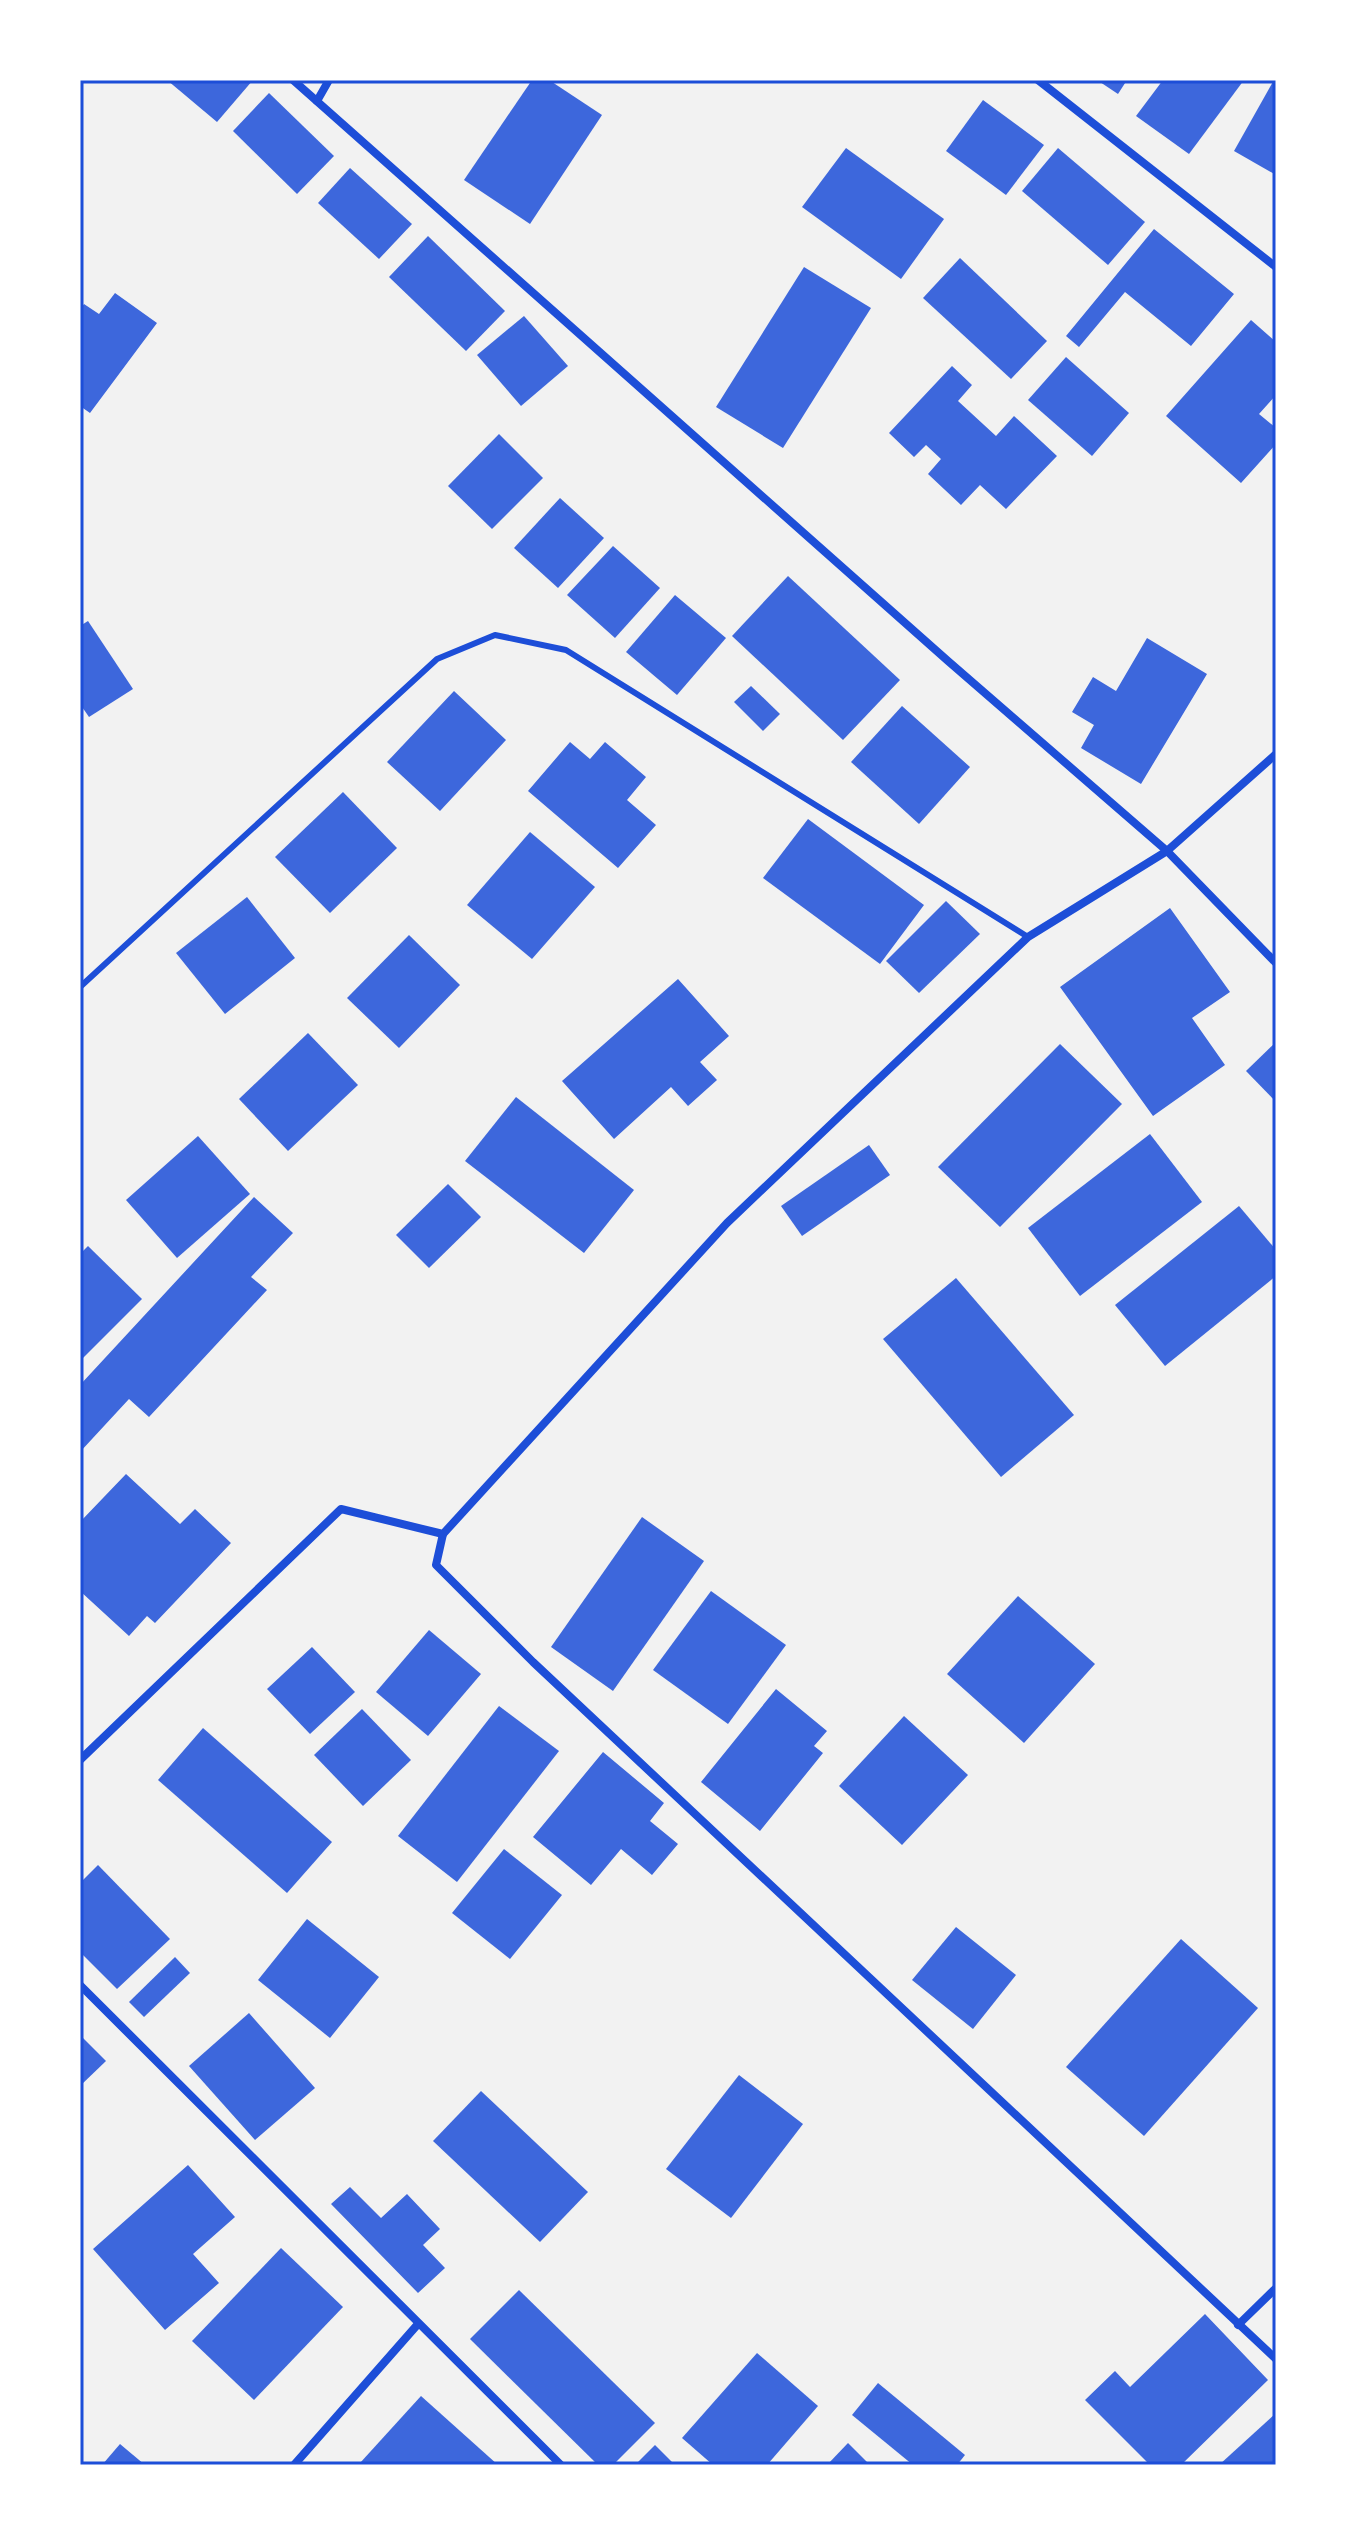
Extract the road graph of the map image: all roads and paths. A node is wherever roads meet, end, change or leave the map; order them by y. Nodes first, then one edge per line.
1 (293, 80) edge
2 (329, 80) edge
3 (1038, 80) edge
4 (317, 101) junction
5 (1276, 267) edge
6 (1276, 754) edge
7 (1167, 851) junction
8 (1028, 937) junction
9 (1276, 963) edge
10 (80, 987) edge
11 (443, 1534) junction
12 (80, 1760) edge
13 (80, 1985) edge
14 (1276, 2288) edge
15 (418, 2324) junction
16 (1238, 2325) junction
17 (1276, 2359) edge
18 (294, 2465) edge
19 (561, 2465) edge

1 - 4 street
2 - 4 street
3 - 5 street
4 - 7 street
6 - 7 street
7 - 8 street
7 - 9 street
8 - 10 lane
8 - 11 street
11 - 12 street
11 - 16 street
13 - 15 street
14 - 16 street
15 - 18 street
15 - 19 street
16 - 17 street

